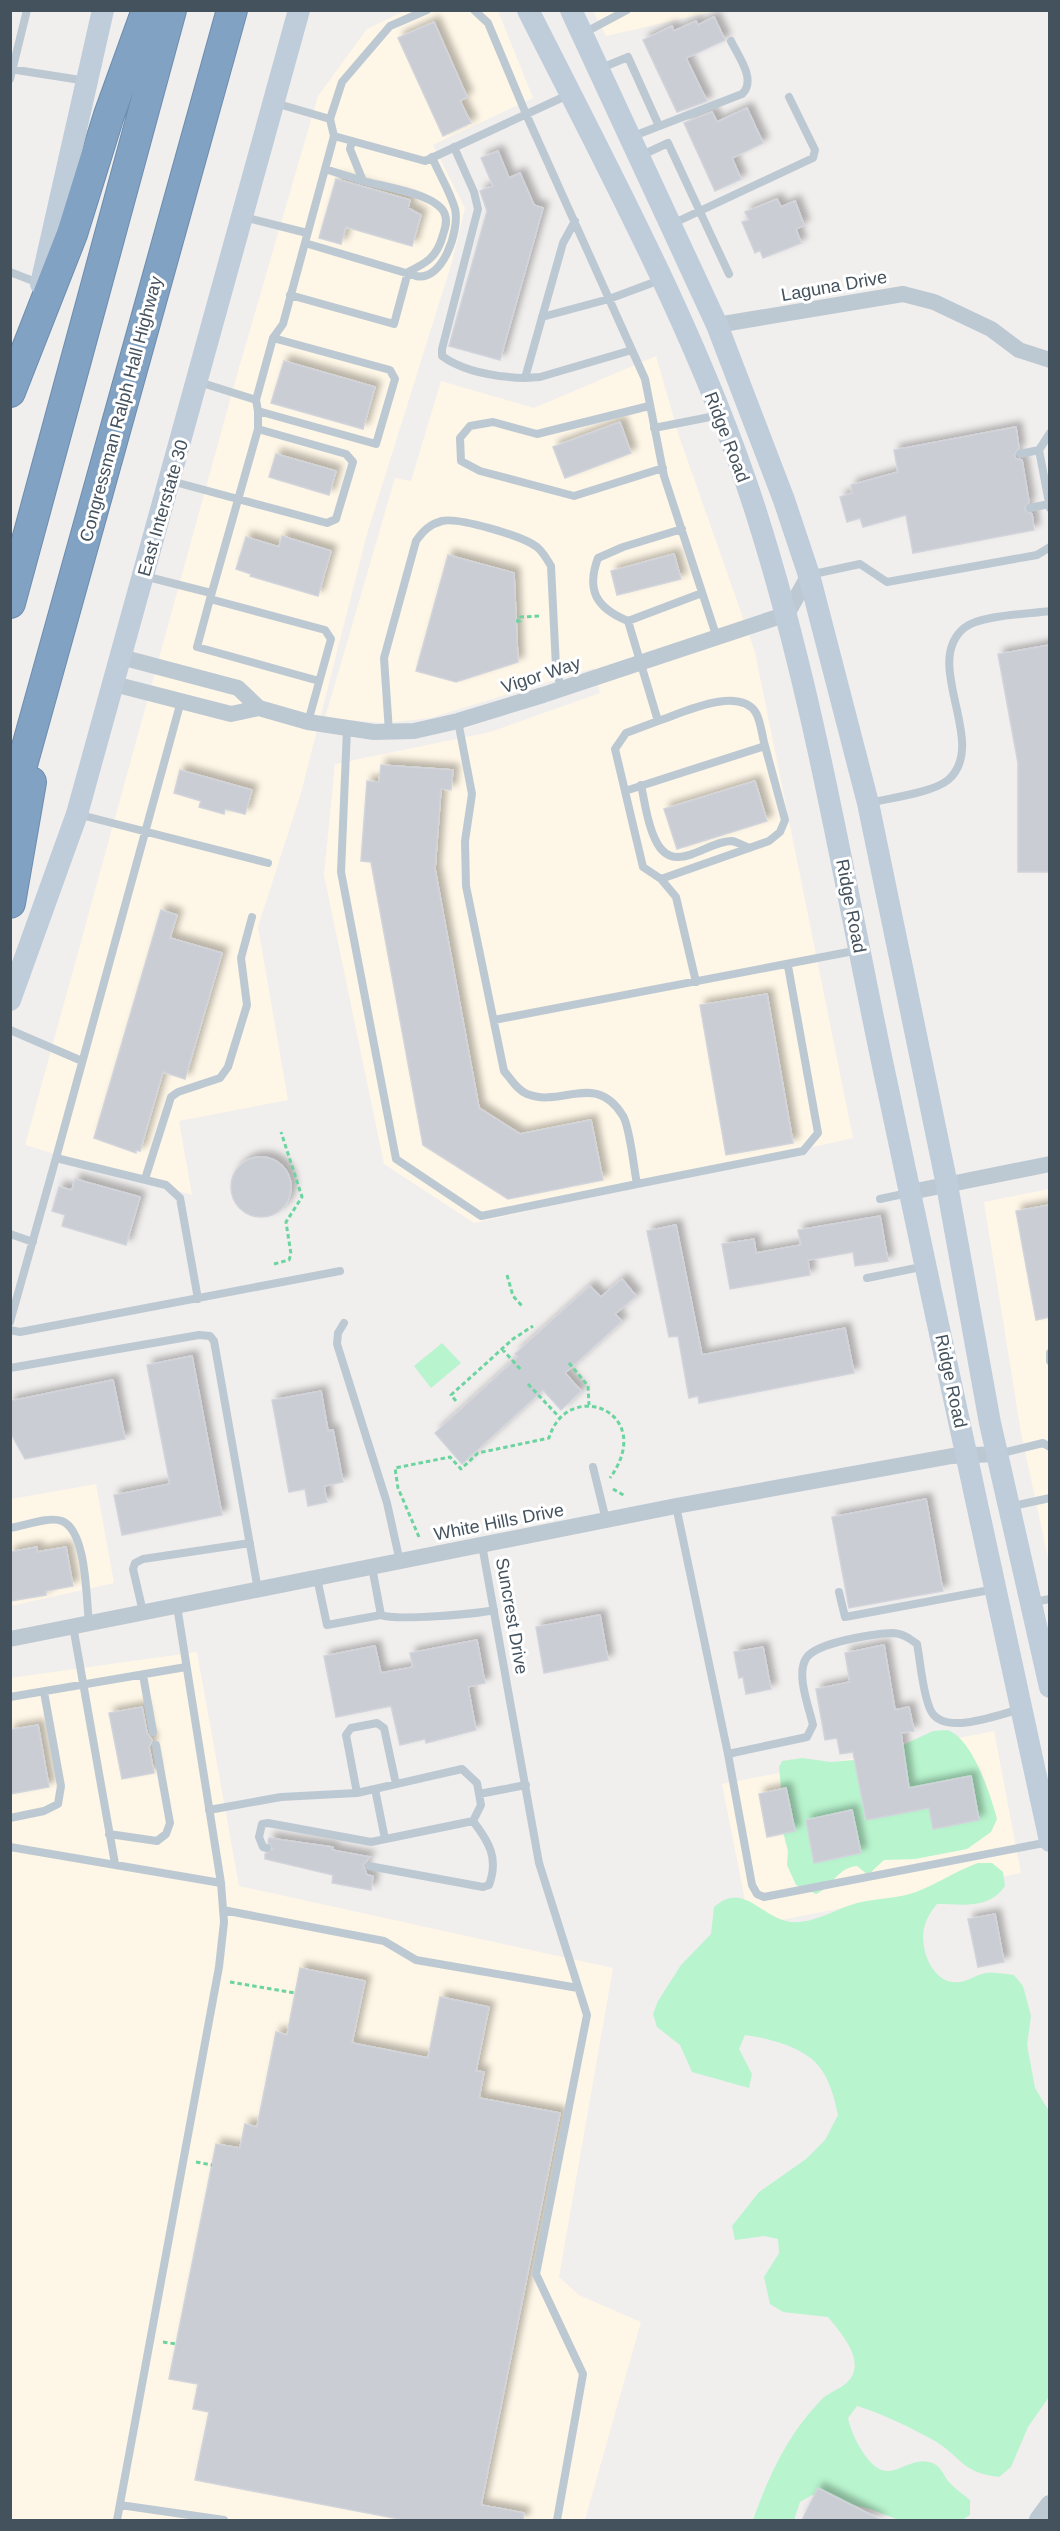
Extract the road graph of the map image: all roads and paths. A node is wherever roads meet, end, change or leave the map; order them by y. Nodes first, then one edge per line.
1 (27, 10) edge
2 (103, 10) edge
3 (147, 10) edge
4 (171, 10) edge
5 (232, 10) edge
6 (299, 10) edge
7 (427, 10) edge
8 (474, 10) edge
9 (528, 10) edge
10 (571, 10) edge
11 (621, 12) edge
12 (582, 34) junction
13 (731, 41) dead end
14 (11, 69) edge
15 (599, 69) junction
16 (10, 79) edge
17 (88, 81) junction
18 (571, 94) junction
19 (789, 97) dead end
20 (275, 103) junction
21 (526, 114) junction
22 (330, 119) junction
23 (659, 126) junction
24 (334, 136) junction
25 (352, 141) junction
26 (454, 147) junction
27 (635, 147) junction
28 (432, 158) junction
29 (325, 170) junction
30 (363, 181) junction
31 (698, 212) junction
32 (243, 216) junction
33 (575, 221) junction
34 (671, 225) junction
35 (307, 233) junction
36 (305, 243) junction
37 (10, 272) edge
38 (408, 272) junction
39 (729, 274) dead end
40 (661, 280) junction
41 (41, 284) junction
42 (291, 295) junction
43 (609, 299) junction
44 (542, 317) junction
45 (717, 325) junction
46 (273, 338) junction
47 (632, 350) junction
48 (15, 357) edge
49 (1050, 360) edge
50 (525, 378) junction
51 (198, 381) junction
52 (10, 387) edge
53 (10, 392) edge
54 (256, 400) junction
55 (649, 405) junction
56 (258, 411) junction
57 (720, 414) junction
58 (654, 428) junction
59 (258, 429) junction
60 (1050, 433) edge
61 (1039, 450) junction
62 (1020, 454) dead end
63 (663, 468) junction
64 (170, 481) junction
65 (238, 499) junction
66 (1049, 506) edge
67 (1030, 508) dead end
68 (682, 529) junction
69 (1050, 547) edge
70 (809, 575) junction
71 (143, 576) junction
72 (702, 593) junction
73 (211, 596) junction
74 (10, 603) edge
75 (1050, 611) edge
76 (787, 614) junction
77 (531, 617) dead end
78 (516, 621) dead end
79 (628, 621) junction
80 (717, 638) junction
81 (121, 657) junction
82 (53, 658) junction
83 (641, 662) junction
84 (319, 681) junction
85 (114, 684) junction
86 (561, 689) junction
87 (181, 701) junction
88 (259, 708) junction
89 (658, 721) junction
90 (308, 722) junction
91 (458, 722) junction
92 (347, 729) junction
93 (389, 732) junction
94 (765, 746) junction
95 (641, 785) junction
96 (625, 791) junction
97 (868, 803) junction
98 (10, 808) edge
99 (77, 814) junction
100 (145, 831) junction
101 (749, 848) junction
102 (268, 863) dead end
103 (661, 879) junction
104 (10, 903) edge
105 (252, 917) dead end
106 (860, 950) junction
107 (788, 966) junction
108 (696, 982) junction
109 (10, 1000) edge
110 (494, 1020) junction
111 (10, 1030) edge
112 (82, 1061) junction
113 (281, 1132) dead end
114 (56, 1158) junction
115 (1050, 1164) edge
116 (145, 1179) junction
117 (637, 1184) junction
118 (947, 1185) junction
119 (911, 1192) junction
120 (880, 1199) dead end
121 (10, 1234) edge
122 (33, 1242) junction
123 (274, 1263) dead end
124 (926, 1266) junction
125 (340, 1271) dead end
126 (507, 1275) dead end
127 (867, 1278) dead end
128 (198, 1299) junction
129 (523, 1307) dead end
130 (10, 1322) edge
131 (344, 1323) dead end
132 (533, 1326) dead end
133 (10, 1330) edge
134 (502, 1349) junction
135 (1050, 1353) edge
136 (1050, 1361) edge
137 (569, 1363) dead end
138 (10, 1368) edge
139 (522, 1371) dead end
140 (528, 1384) dead end
141 (456, 1401) dead end
142 (589, 1406) junction
143 (560, 1418) junction
144 (1050, 1447) edge
145 (967, 1454) junction
146 (997, 1454) junction
147 (593, 1467) dead end
148 (625, 1496) dead end
149 (1050, 1498) edge
150 (676, 1506) junction
151 (1009, 1507) junction
152 (606, 1520) junction
153 (10, 1528) edge
154 (419, 1537) dead end
155 (250, 1543) junction
156 (482, 1545) junction
157 (399, 1562) junction
158 (372, 1567) junction
159 (317, 1578) junction
160 (995, 1588) junction
161 (258, 1590) junction
162 (839, 1592) dead end
163 (1040, 1600) edge
164 (177, 1606) junction
165 (494, 1610) junction
166 (143, 1612) junction
167 (381, 1615) junction
168 (81, 1624) junction
169 (10, 1638) edge
170 (186, 1667) junction
171 (143, 1675) junction
172 (83, 1685) junction
173 (1050, 1687) edge
174 (44, 1692) junction
175 (10, 1697) edge
176 (1021, 1709) junction
177 (153, 1732) dead end
178 (156, 1745) dead end
179 (728, 1754) junction
180 (396, 1784) junction
181 (526, 1785) junction
182 (375, 1789) junction
183 (357, 1793) junction
184 (479, 1794) junction
185 (209, 1810) junction
186 (1047, 1817) edge
187 (10, 1818) edge
188 (473, 1821) junction
189 (109, 1834) junction
190 (385, 1839) junction
191 (1050, 1842) edge
192 (10, 1847) edge
193 (267, 1848) dead end
194 (115, 1864) junction
195 (369, 1866) dead end
196 (221, 1882) junction
197 (223, 1910) junction
198 (219, 1967) junction
199 (578, 1988) junction
200 (295, 1993) dead end
201 (120, 2505) junction
202 (1050, 2505) edge
203 (117, 2520) edge
204 (224, 2520) edge
205 (557, 2520) edge
206 (1039, 2520) edge

1 - 14 lane
2 - 17 main road
3 - 53 highway
4 - 74 highway
5 - 82 highway, Congressman Ralph Hall Highway
6 - 20 main road, East Interstate 30
7 - 22 lane
8 - 21 lane
9 - 18 main road, Ridge Road
10 - 12 main road, Ridge Road
11 - 12 lane
12 - 15 main road, Ridge Road
13 - 23 lane
14 - 16 lane
14 - 17 lane
15 - 23 lane
15 - 27 main road, Ridge Road
17 - 41 main road
18 - 21 lane
18 - 40 main road, Ridge Road
19 - 31 lane
20 - 22 lane
20 - 32 main road, East Interstate 30
21 - 26 lane
21 - 33 lane
22 - 24 lane
23 - 27 lane
24 - 25 lane
24 - 29 lane
25 - 28 lane
25 - 30 lane
26 - 28 lane
26 - 50 lane
27 - 31 lane
27 - 34 main road, Ridge Road
28 - 38 lane
29 - 30 lane
29 - 35 lane
30 - 38 lane
31 - 34 lane
31 - 39 lane
32 - 35 lane
32 - 51 main road, East Interstate 30
33 - 43 lane
33 - 44 lane
34 - 45 main road, Ridge Road
35 - 36 lane
36 - 38 lane
36 - 42 lane
37 - 41 lane
38 - 42 lane
40 - 43 lane
40 - 57 main road, Ridge Road
41 - 48 main road
42 - 46 lane
43 - 44 lane
43 - 47 lane
44 - 50 lane
45 - 49 street, Laguna Drive
45 - 70 main road, Ridge Road
46 - 54 lane
46 - 56 lane
47 - 50 lane
47 - 55 lane
48 - 52 main road
51 - 54 lane
51 - 64 main road, East Interstate 30
54 - 56 lane
55 - 58 lane
55 - 63 lane
56 - 59 lane
57 - 58 lane
57 - 76 main road, Ridge Road
58 - 63 lane
59 - 65 lane
59 - 65 lane
60 - 61 lane
61 - 62 lane
61 - 66 lane
63 - 68 lane
64 - 65 lane
64 - 71 main road, East Interstate 30
65 - 73 lane
66 - 67 lane
68 - 72 lane
68 - 79 lane
69 - 70 lane
70 - 76 street
70 - 97 main road, Ridge Road
71 - 73 lane
71 - 81 main road, East Interstate 30
72 - 79 lane
72 - 80 lane
73 - 84 lane
73 - 84 lane
75 - 97 lane
76 - 80 street, Vigor Way
76 - 106 main road, Ridge Road
77 - 78 path
79 - 83 lane
80 - 83 street, Vigor Way
81 - 85 main road, East Interstate 30
81 - 88 street, Vigor Way
82 - 98 highway, Congressman Ralph Hall Highway
82 - 104 highway
83 - 86 street, Vigor Way
83 - 89 lane
84 - 90 lane
85 - 87 street, Vigor Way
85 - 99 main road, East Interstate 30
86 - 91 street, Vigor Way
86 - 93 lane
87 - 88 street, Vigor Way
87 - 100 lane
88 - 90 street, Vigor Way
89 - 94 lane
89 - 96 lane
90 - 92 street, Vigor Way
91 - 93 street, Vigor Way
91 - 110 lane
92 - 93 street, Vigor Way
92 - 117 lane
94 - 95 lane
94 - 101 lane
95 - 96 lane
95 - 101 lane
96 - 103 lane
97 - 118 main road, Ridge Road
99 - 100 lane
99 - 109 main road, East Interstate 30
100 - 102 lane
100 - 112 lane
101 - 103 lane
103 - 108 lane
105 - 116 lane
106 - 107 lane
106 - 119 main road, Ridge Road
107 - 108 lane
107 - 117 lane
108 - 110 lane
110 - 117 lane
111 - 112 lane
112 - 114 lane
113 - 123 path
114 - 116 lane
114 - 122 lane
115 - 118 street
116 - 128 lane
118 - 119 street
118 - 146 main road, Ridge Road
119 - 120 lane
119 - 124 main road, Ridge Road
121 - 122 lane
122 - 130 lane
124 - 127 lane
124 - 145 main road, Ridge Road
125 - 128 lane
126 - 129 path
128 - 133 lane
131 - 157 lane
132 - 134 path
134 - 139 path
134 - 141 path
135 - 136 lane
137 - 142 path
138 - 155 lane
140 - 143 path
142 - 143 path
142 - 148 path
143 - 154 path
144 - 146 lane
145 - 146 street, White Hills Drive
145 - 150 street, White Hills Drive
145 - 160 main road, Ridge Road
146 - 151 main road, Ridge Road
147 - 152 lane
149 - 151 lane
150 - 152 street, White Hills Drive
150 - 179 lane
151 - 163 main road, Ridge Road
152 - 156 street, White Hills Drive
153 - 168 lane
155 - 161 lane
155 - 166 lane
156 - 157 street, White Hills Drive
156 - 165 lane, Suncrest Drive
157 - 158 street, White Hills Drive
158 - 159 street, White Hills Drive
158 - 167 lane
159 - 161 street, White Hills Drive
159 - 167 lane
160 - 162 lane
160 - 176 main road, Ridge Road
161 - 164 street, White Hills Drive
163 - 173 main road, Ridge Road
164 - 166 street, White Hills Drive
164 - 170 lane
165 - 167 lane
165 - 181 lane, Suncrest Drive
166 - 168 street, White Hills Drive
168 - 169 street, White Hills Drive
168 - 172 lane
170 - 171 lane
170 - 185 lane
171 - 172 lane
171 - 177 lane
172 - 174 lane
172 - 189 lane
174 - 175 lane
174 - 187 lane
176 - 179 lane
176 - 186 main road, Ridge Road
178 - 189 lane
179 - 191 lane
180 - 182 lane
180 - 183 lane
180 - 184 lane
181 - 184 lane
181 - 199 lane, Suncrest Drive
182 - 183 lane
182 - 190 lane
183 - 185 lane
184 - 188 lane
185 - 196 lane
186 - 191 main road, Ridge Road
188 - 190 lane
188 - 195 lane
189 - 194 lane
190 - 193 lane
192 - 194 lane
194 - 196 lane
196 - 197 lane
197 - 198 lane
197 - 199 lane
198 - 200 path
198 - 201 lane
199 - 205 lane, Suncrest Drive
201 - 203 lane
201 - 204 lane
202 - 206 street

